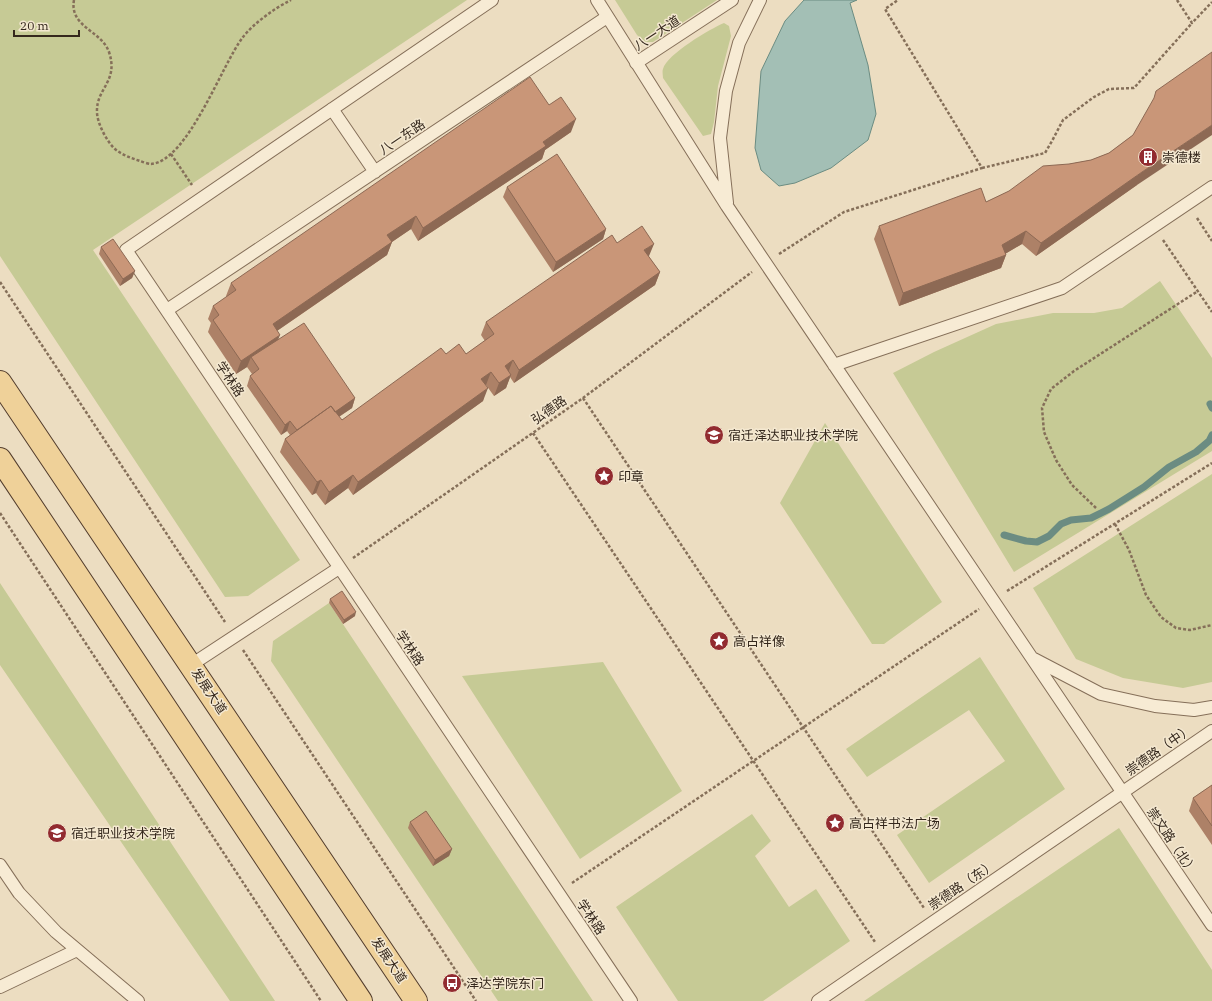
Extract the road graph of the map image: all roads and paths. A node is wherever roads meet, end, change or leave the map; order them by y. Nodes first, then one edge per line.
1 (74, 0) edge
2 (291, 0) edge
3 (492, 0) edge
4 (597, 0) edge
5 (732, 0) edge
6 (760, 0) edge
7 (898, 0) edge
8 (1176, 0) edge
9 (1212, 2) edge
10 (607, 17) junction
11 (1192, 23) junction
12 (636, 63) junction
13 (332, 109) junction
14 (171, 154) junction
15 (982, 168) junction
16 (375, 172) junction
17 (1212, 187) edge
18 (201, 198) junction
19 (1187, 204) junction
20 (727, 206) junction
21 (1154, 226) junction
22 (1212, 241) edge
23 (765, 262) junction
24 (1198, 291) junction
25 (167, 310) junction
26 (1212, 312) edge
27 (834, 365) junction
28 (0, 382) edge
29 (583, 398) junction
30 (533, 433) junction
31 (0, 459) edge
32 (1212, 463) edge
33 (1096, 508) dead end
34 (0, 513) edge
35 (1115, 524) junction
36 (339, 568) junction
37 (993, 600) junction
38 (1212, 625) edge
39 (1032, 658) junction
40 (191, 665) junction
41 (1212, 707) edge
42 (804, 727) junction
43 (1212, 731) edge
44 (753, 761) junction
45 (1123, 793) junction
46 (0, 865) edge
47 (558, 892) junction
48 (933, 922) junction
49 (1212, 925) edge
50 (78, 950) junction
51 (884, 956) junction
52 (0, 987) edge
53 (138, 1001) edge
54 (321, 1001) edge
55 (361, 1001) edge
56 (416, 1001) edge
57 (631, 1001) edge
58 (818, 1001) edge

1 - 14 path
2 - 14 path
3 - 13 lane
4 - 10 lane
5 - 12 lane, 八一大道
6 - 20 lane
7 - 15 path
8 - 11 path
9 - 11 path, 弘德路
10 - 12 lane
10 - 16 lane, 八一东路
11 - 15 path, 弘德路
12 - 20 lane, 崇文路（北）
13 - 16 lane
13 - 18 lane
14 - 18 path
15 - 23 path, 弘德路
16 - 25 lane, 八一东路
17 - 19 lane
18 - 25 lane, 学林路
19 - 21 lane
19 - 22 path
20 - 23 lane, 崇文路（北）
21 - 24 path
21 - 27 lane
23 - 27 lane, 崇文路（北）
23 - 29 path, 弘德路
24 - 26 path
24 - 33 path
25 - 36 lane, 学林路
27 - 37 lane, 崇文路（北）
28 - 40 main road, 发展大道
29 - 30 path, 弘德路
29 - 42 path
30 - 36 path, 弘德路
30 - 44 path
31 - 55 main road
32 - 35 path
34 - 54 path
35 - 37 path
35 - 38 path
36 - 40 lane
36 - 47 lane, 学林路
37 - 39 lane, 崇文路（北）
37 - 42 path
39 - 41 lane
39 - 45 lane, 崇文路（北）
40 - 56 main road, 发展大道
42 - 44 path
42 - 48 path
43 - 45 lane, 崇德路（中）
44 - 47 path
44 - 51 path
45 - 48 lane, 崇德路（东）
45 - 49 lane, 崇文路（北）
46 - 50 lane
47 - 57 lane, 学林路
48 - 51 lane, 崇德路（东）
50 - 52 lane
50 - 53 lane
51 - 58 lane, 崇德路（东）

